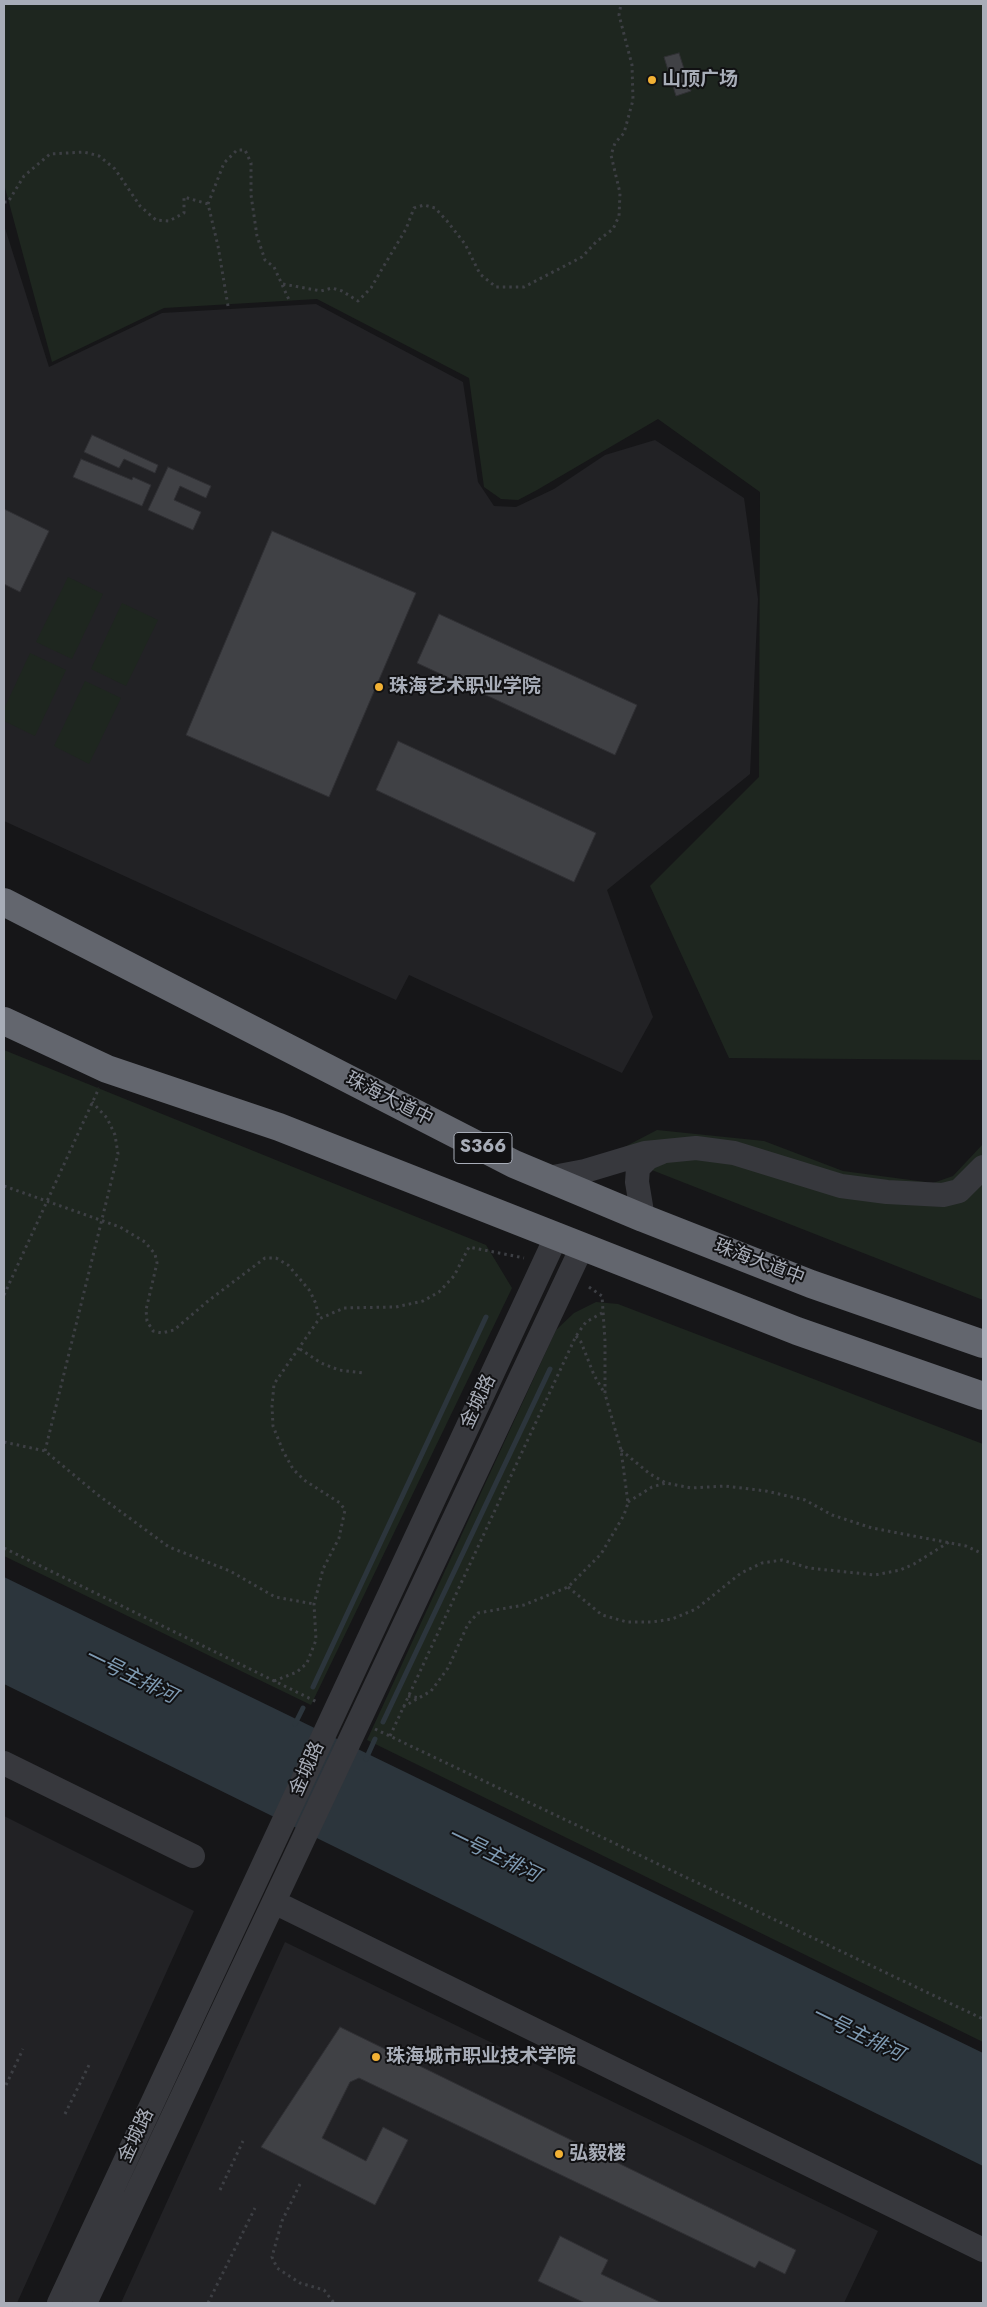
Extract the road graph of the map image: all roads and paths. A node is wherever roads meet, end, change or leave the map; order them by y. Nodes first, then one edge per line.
1 (622, 4) edge
2 (4, 202) edge
3 (208, 204) junction
4 (283, 284) junction
5 (290, 302) dead end
6 (228, 306) dead end
7 (4, 902) edge
8 (4, 1021) edge
9 (106, 1068) junction
10 (92, 1103) junction
11 (664, 1152) junction
12 (983, 1168) edge
13 (548, 1178) junction
14 (4, 1186) edge
15 (46, 1199) junction
16 (643, 1218) junction
17 (102, 1220) junction
18 (556, 1235) junction
19 (582, 1247) junction
20 (544, 1262) junction
21 (4, 1295) edge
22 (602, 1296) dead end
23 (602, 1312) junction
24 (319, 1319) junction
25 (576, 1336) junction
26 (983, 1344) edge
27 (300, 1349) junction
28 (363, 1373) dead end
29 (605, 1394) junction
30 (983, 1396) edge
31 (4, 1442) edge
32 (620, 1450) junction
33 (45, 1451) junction
34 (666, 1483) junction
35 (628, 1503) junction
36 (948, 1542) junction
37 (4, 1548) edge
38 (983, 1554) edge
39 (568, 1587) junction
40 (314, 1604) junction
41 (274, 1681) junction
42 (408, 1696) junction
43 (420, 1698) junction
44 (403, 1707) junction
45 (330, 1720) junction
46 (354, 1731) junction
47 (390, 1736) junction
48 (4, 1762) edge
49 (193, 1856) dead end
50 (261, 1871) junction
51 (279, 1892) junction
52 (983, 2019) edge
53 (23, 2049) dead end
54 (83, 2078) dead end
55 (6, 2085) dead end
56 (65, 2114) dead end
57 (237, 2154) dead end
58 (300, 2184) dead end
59 (220, 2190) dead end
60 (255, 2208) dead end
61 (983, 2250) edge
62 (59, 2303) edge
63 (85, 2303) edge
64 (208, 2303) edge
65 (334, 2303) edge

1 - 4 path
2 - 3 path
3 - 4 path
3 - 6 path
4 - 5 path
7 - 13 highway, 珠海大道中 / S366
8 - 9 highway
9 - 10 path
9 - 18 highway
10 - 15 path
10 - 17 path
11 - 12 street
11 - 13 street
11 - 16 street
13 - 16 highway, 珠海大道中 / S366
14 - 15 path
15 - 17 path
15 - 21 path
16 - 26 highway, 珠海大道中 / S366
17 - 24 path
17 - 33 path
18 - 19 highway
18 - 20 street, 金城路
19 - 30 highway
19 - 46 street, 金城路
20 - 24 path
20 - 45 street, 金城路
22 - 23 path
23 - 25 path
23 - 29 path
24 - 27 path
25 - 29 path
25 - 42 path
27 - 28 path
27 - 40 path
29 - 32 path
31 - 33 path
32 - 34 path
32 - 35 path
33 - 40 path
34 - 35 path
34 - 36 path
35 - 39 path
36 - 38 path
36 - 39 path
37 - 41 path
39 - 43 path
40 - 41 path
41 - 45 path
42 - 43 path
42 - 44 path
43 - 44 path
44 - 47 path
45 - 50 street, 金城路
46 - 47 path
46 - 51 street, 金城路
47 - 52 path
48 - 49 street
50 - 51 street
50 - 62 street, 金城路
51 - 61 street
51 - 63 street, 金城路
53 - 55 path
54 - 56 path
57 - 59 path
58 - 65 path
60 - 64 path

